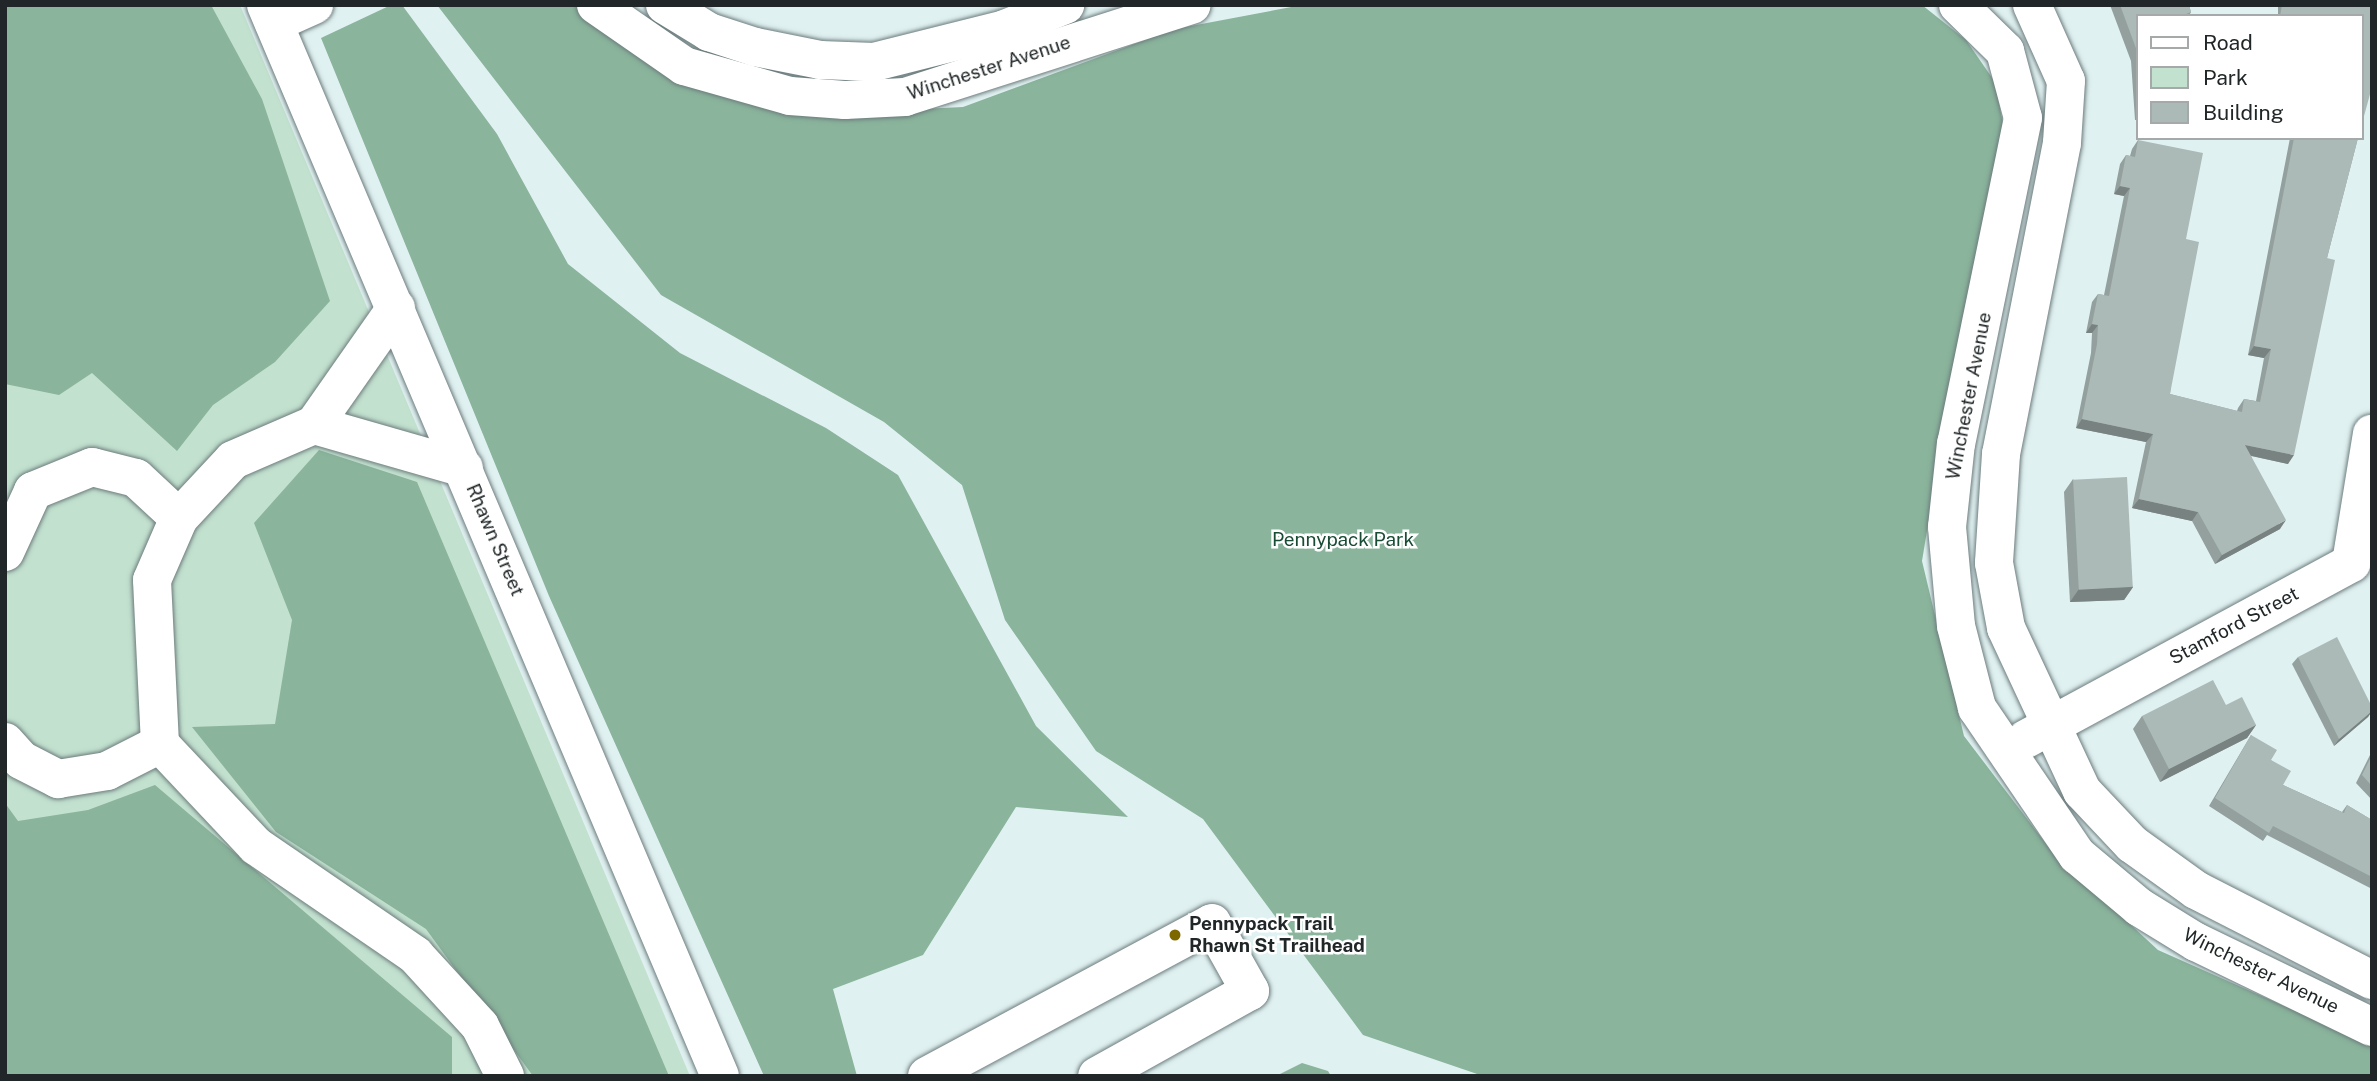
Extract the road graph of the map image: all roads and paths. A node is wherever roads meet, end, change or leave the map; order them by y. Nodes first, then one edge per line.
1 (314, 5) edge
2 (596, 5) edge
3 (665, 5) edge
4 (1065, 5) edge
5 (1192, 5) edge
6 (1958, 5) edge
7 (2032, 5) edge
8 (270, 14) edge
9 (396, 308) junction
10 (314, 425) junction
11 (2372, 434) edge
12 (464, 468) junction
13 (178, 518) junction
14 (5, 552) edge
15 (2361, 570) edge
16 (2050, 726) junction
17 (5, 742) edge
18 (160, 744) junction
19 (2003, 752) junction
20 (2372, 980) edge
21 (2372, 1027) edge
22 (505, 1076) edge
23 (720, 1076) edge
24 (927, 1076) edge
25 (1097, 1076) edge

1 - 8 street
2 - 5 street, Winchester Avenue
3 - 4 street, Winchester Avenue
6 - 19 street, Winchester Avenue
7 - 16 street
8 - 9 street, Rhawn Street
9 - 10 street
9 - 12 street, Rhawn Street
10 - 12 street
10 - 13 street
11 - 15 street, Stamford Street
12 - 23 street, Rhawn Street
13 - 14 street
13 - 18 street
15 - 16 street, Stamford Street
16 - 19 street, Stamford Street
16 - 20 street
17 - 18 street
18 - 22 street
19 - 21 street, Winchester Avenue
24 - 25 street

